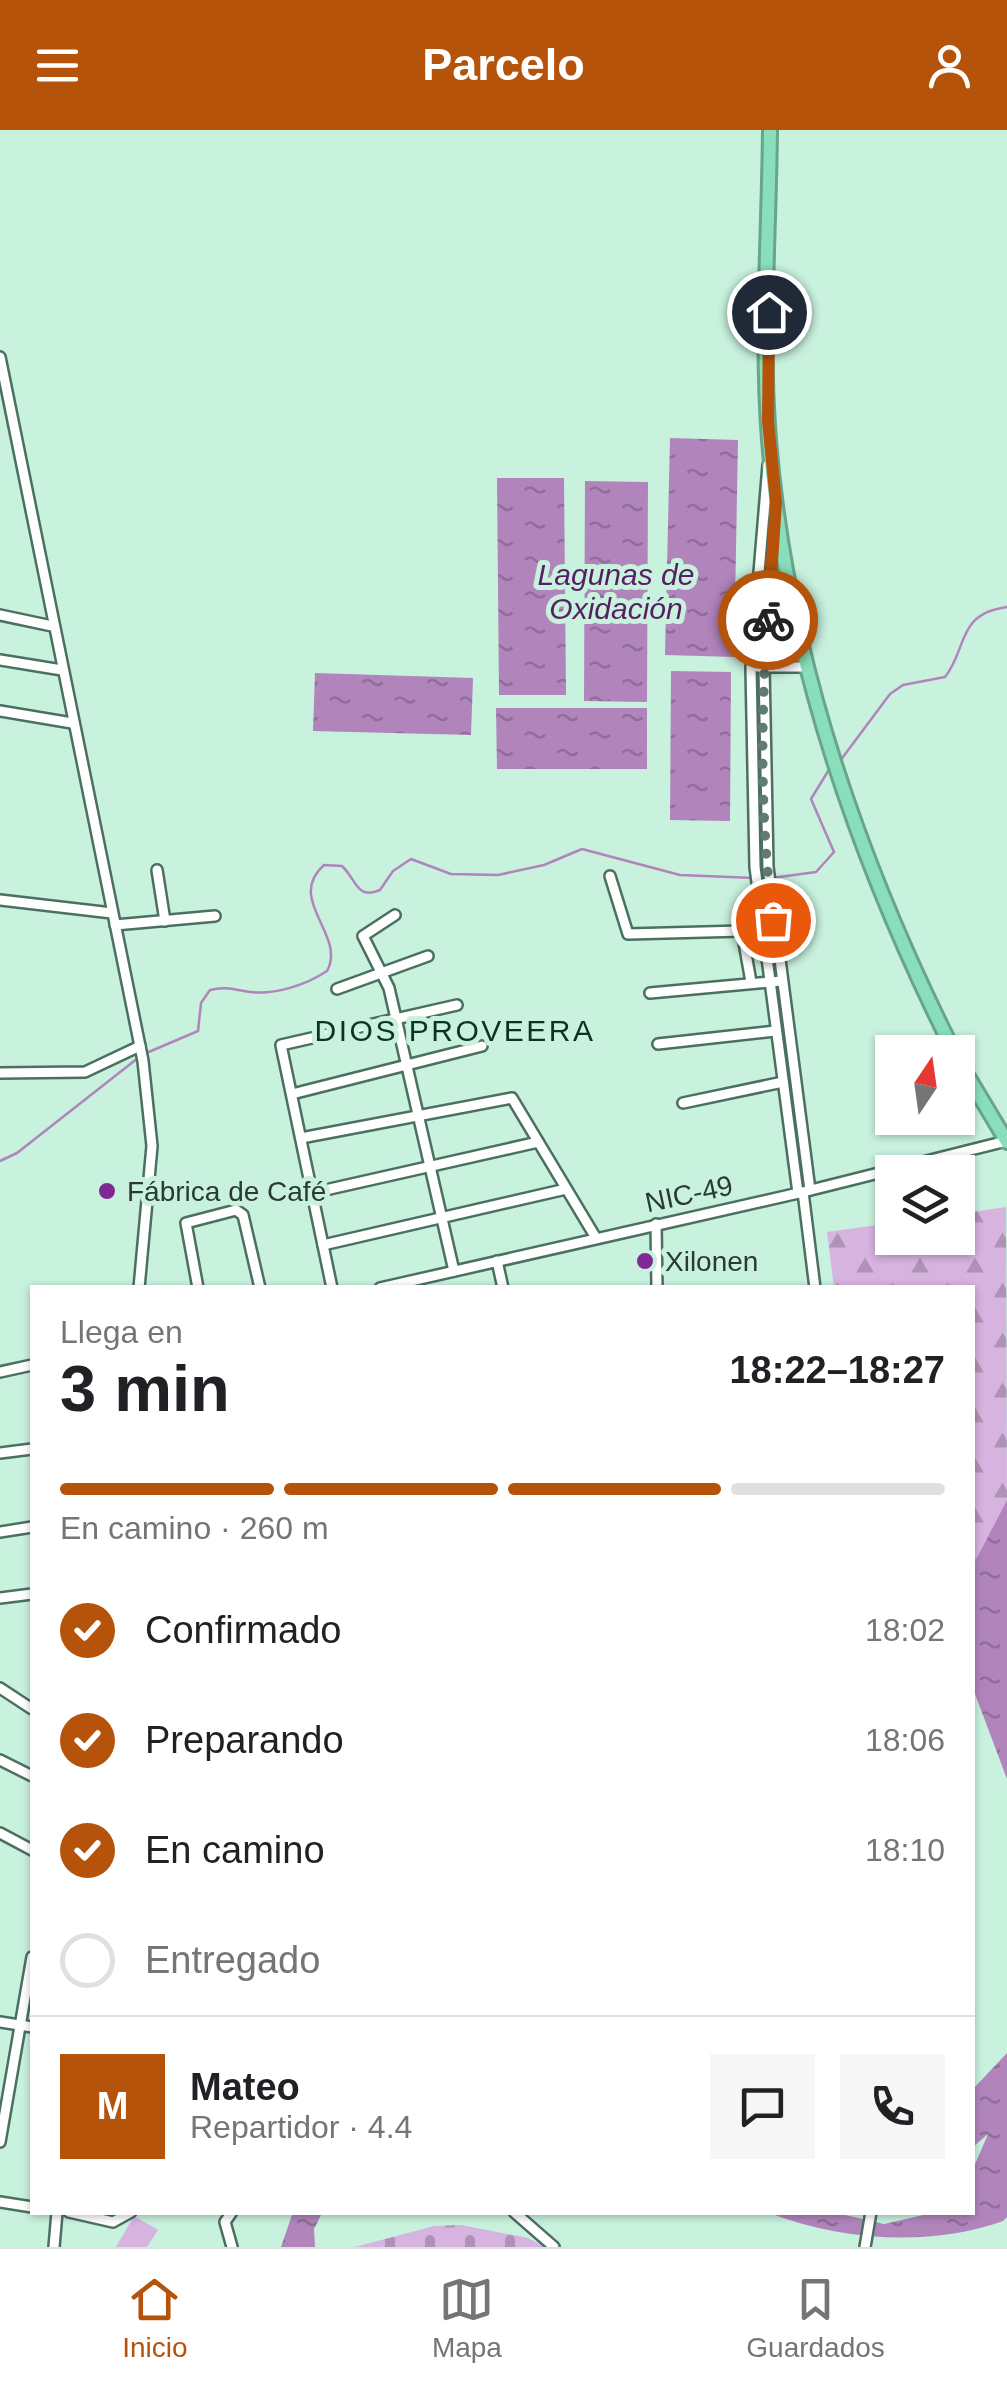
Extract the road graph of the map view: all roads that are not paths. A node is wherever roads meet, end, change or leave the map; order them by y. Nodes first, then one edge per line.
1 (770, 130) edge
2 (0, 357) edge
3 (770, 444) junction
4 (776, 503) junction
5 (0, 615) edge
6 (52, 626) junction
7 (0, 660) edge
8 (806, 667) junction
9 (751, 668) junction
10 (764, 668) junction
11 (62, 670) junction
12 (0, 711) edge
13 (72, 723) junction
14 (156, 870) dead end
15 (610, 876) dead end
16 (0, 900) edge
17 (112, 913) junction
18 (395, 915) dead end
19 (215, 916) dead end
20 (165, 920) junction
21 (115, 925) junction
22 (428, 956) dead end
23 (384, 975) junction
24 (767, 981) junction
25 (782, 981) junction
26 (751, 982) junction
27 (337, 989) dead end
28 (650, 993) dead end
29 (457, 1005) dead end
30 (396, 1016) junction
31 (775, 1030) junction
32 (946, 1035) edge
33 (658, 1044) dead end
34 (482, 1046) dead end
35 (141, 1052) junction
36 (407, 1067) junction
37 (0, 1073) edge
38 (782, 1082) junction
39 (975, 1088) edge
40 (292, 1094) junction
41 (683, 1103) dead end
42 (418, 1116) junction
43 (301, 1138) junction
44 (538, 1142) junction
45 (1007, 1142) edge
46 (430, 1166) junction
47 (566, 1189) junction
48 (804, 1192) junction
49 (312, 1193) junction
50 (442, 1217) junction
51 (656, 1224) junction
52 (596, 1238) junction
53 (323, 1245) junction
54 (496, 1261) junction
55 (454, 1270) junction
56 (139, 1285) edge
57 (197, 1285) edge
58 (259, 1285) edge
59 (331, 1285) edge
60 (392, 1285) edge
61 (502, 1285) edge
62 (657, 1285) edge
63 (814, 1285) edge
64 (30, 1365) edge
65 (0, 1372) edge
66 (30, 1449) edge
67 (0, 1452) edge
68 (30, 1527) edge
69 (0, 1532) edge
70 (30, 1594) edge
71 (0, 1598) edge
72 (0, 1688) edge
73 (30, 1707) edge
74 (0, 1760) edge
75 (30, 1775) edge
76 (0, 1833) edge
77 (30, 1849) edge
78 (30, 1985) edge
79 (0, 2022) edge
80 (27, 2027) edge
81 (0, 2142) edge
82 (0, 2202) edge
83 (30, 2206) edge
84 (57, 2215) edge
85 (83, 2215) edge
86 (126, 2215) edge
87 (230, 2215) edge
88 (870, 2215) edge
89 (516, 2216) edge
90 (54, 2247) edge
91 (232, 2247) edge
92 (554, 2247) edge
93 (865, 2247) edge

1 - 3 highway
2 - 6 street
3 - 4 highway
3 - 9 street
4 - 8 highway
4 - 10 street
5 - 6 street
6 - 11 street
7 - 11 street
8 - 10 street
8 - 32 highway
9 - 10 street
9 - 24 street
10 - 25 street
11 - 13 street
12 - 13 street
13 - 17 street
14 - 20 street
15 - 26 street
16 - 17 street
17 - 21 street
18 - 23 street
19 - 20 street
20 - 21 street
21 - 35 street
22 - 23 street
23 - 27 street
23 - 30 street
24 - 25 street
24 - 26 street
24 - 31 street
25 - 48 street
26 - 28 street
29 - 30 street
30 - 36 street
30 - 40 street
31 - 33 street
31 - 38 street
34 - 36 street
35 - 37 street
35 - 56 street
36 - 40 street
36 - 42 street
38 - 41 street
38 - 48 street
39 - 45 highway
40 - 43 street
42 - 43 street
42 - 44 street
42 - 46 street
43 - 49 street
44 - 46 street
44 - 47 street
45 - 48 street, NIC-49 / NIC-49
46 - 49 street
46 - 50 street
47 - 50 street
47 - 52 street
48 - 51 street, NIC-49 / NIC-49
48 - 63 street
49 - 53 street
50 - 53 street
50 - 55 street
51 - 52 street, NIC-49 / NIC-49
51 - 62 street
52 - 54 street, NIC-49 / NIC-49
53 - 59 street
54 - 55 street, NIC-49 / NIC-49
54 - 61 street
55 - 60 street, NIC-49 / NIC-49
57 - 58 street
64 - 65 street
66 - 67 street
68 - 69 street
70 - 71 street
72 - 73 street
74 - 75 street
76 - 77 street
78 - 80 street
79 - 80 street
80 - 81 street
82 - 83 street
84 - 90 street
85 - 86 street
87 - 91 street
88 - 93 street
89 - 92 street

